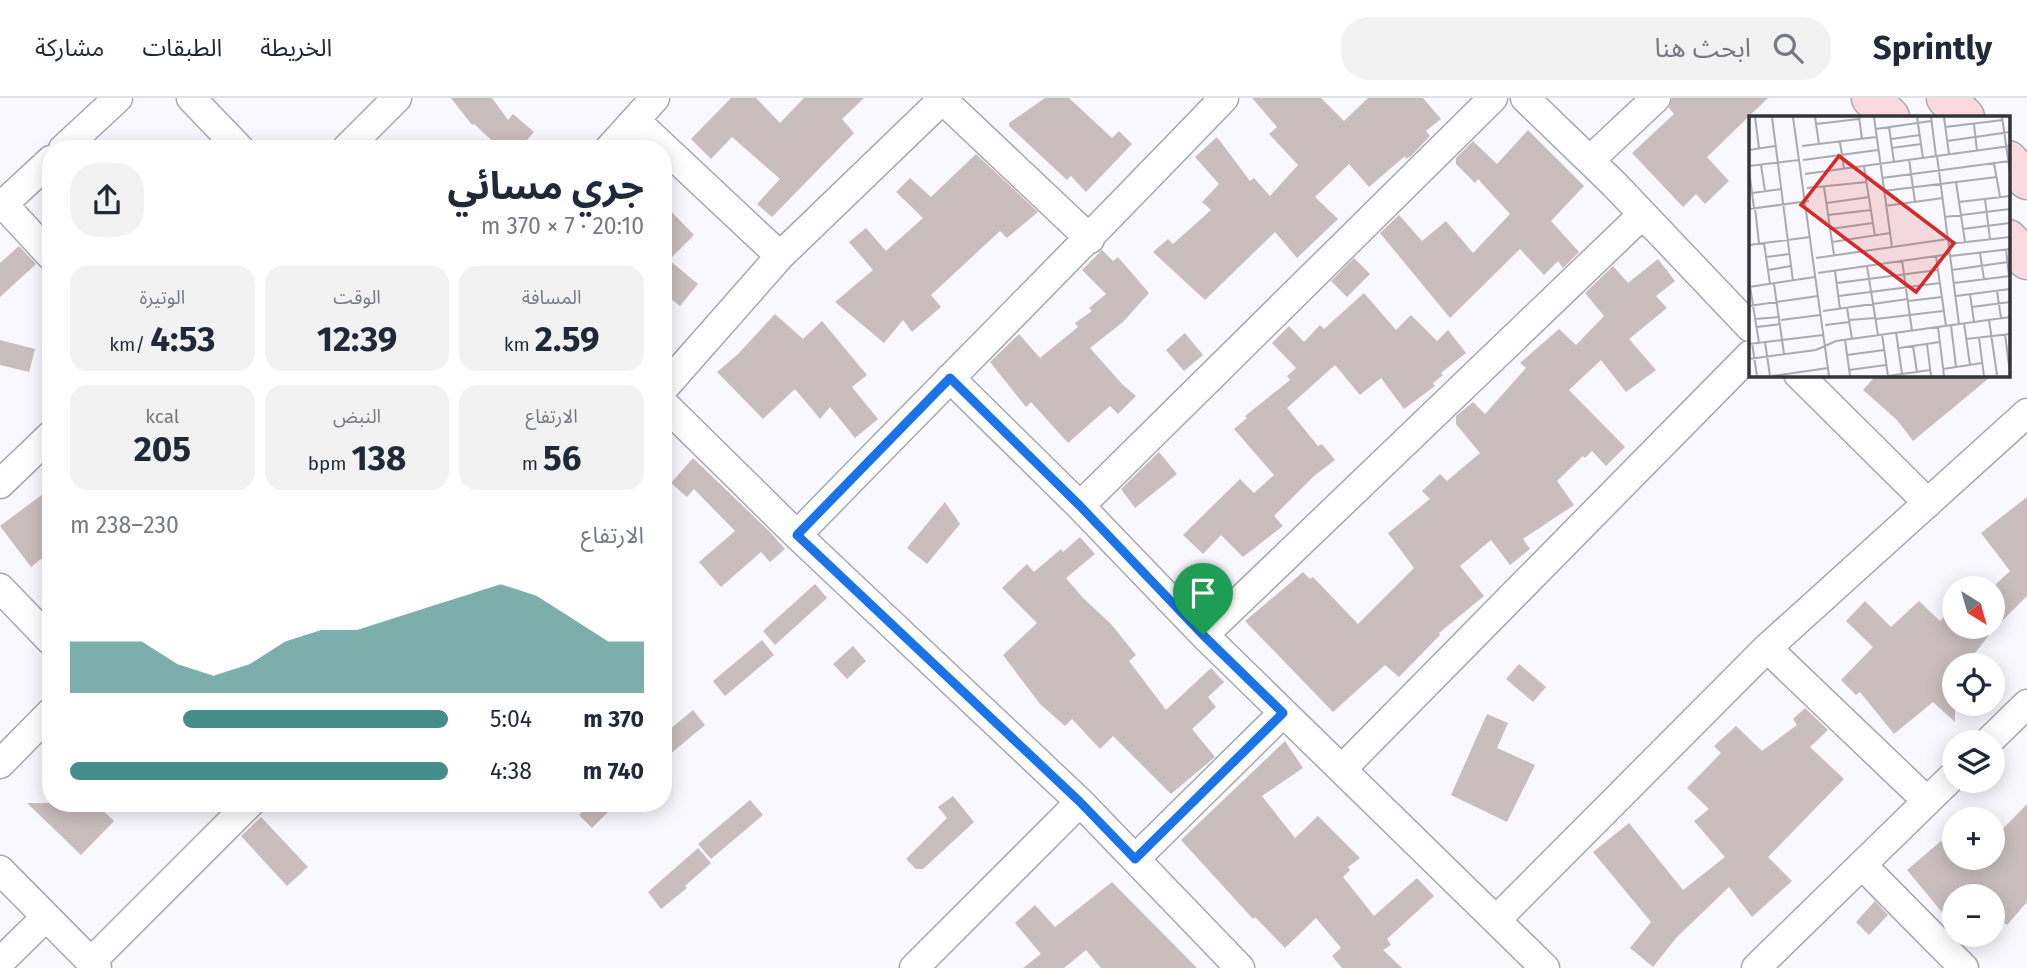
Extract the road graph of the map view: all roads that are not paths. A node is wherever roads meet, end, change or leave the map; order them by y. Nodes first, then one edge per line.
1 (118, 98) edge
2 (191, 98) edge
3 (397, 98) edge
4 (655, 98) edge
5 (1224, 98) edge
6 (1493, 98) edge
7 (1525, 98) edge
8 (1656, 98) edge
9 (1871, 98) edge
10 (1946, 98) edge
11 (943, 99) edge
12 (1889, 116) edge
13 (1964, 116) edge
14 (635, 120) junction
15 (73, 140) edge
16 (231, 140) edge
17 (355, 140) edge
18 (617, 140) edge
19 (656, 140) edge
20 (672, 155) edge
21 (1590, 160) junction
22 (42, 168) edge
23 (2, 206) edge
24 (1642, 215) junction
25 (1090, 239) junction
26 (2010, 241) edge
27 (42, 247) edge
28 (780, 256) junction
29 (2027, 260) edge
30 (1749, 325) edge
31 (1749, 357) edge
32 (1800, 376) edge
33 (950, 378) junction
34 (672, 379) edge
35 (672, 412) edge
36 (2027, 413) edge
37 (42, 444) edge
38 (0, 484) edge
39 (1928, 503) junction
40 (1080, 506) junction
41 (797, 535) junction
42 (0, 588) edge
43 (42, 632) edge
44 (1203, 635) junction
45 (1766, 648) junction
46 (2027, 704) edge
47 (1283, 713) junction
48 (42, 721) edge
49 (2000, 730) edge
50 (0, 764) edge
51 (1343, 768) junction
52 (1942, 787) edge
53 (1927, 801) junction
54 (1080, 802) junction
55 (241, 812) edge
56 (1135, 859) junction
57 (1863, 866) junction
58 (0, 870) edge
59 (47, 917) junction
60 (1496, 920) junction
61 (0, 962) edge
62 (1228, 964) edge
63 (94, 965) edge
64 (914, 968) edge
65 (1545, 968) edge
66 (1756, 968) edge
67 (1964, 968) edge

1 - 15 street
2 - 16 street
3 - 17 street
4 - 14 street
5 - 25 street
6 - 40 street
7 - 21 street
8 - 21 street
9 - 12 main road
10 - 13 main road
11 - 25 street
11 - 28 street
14 - 18 street
14 - 19 street
20 - 28 street
21 - 24 street
22 - 23 street
23 - 27 street
24 - 30 street
24 - 44 street
25 - 33 street
26 - 29 main road
28 - 34 street
31 - 51 street
32 - 39 street
33 - 40 street
33 - 41 street
35 - 41 street
36 - 39 street
37 - 38 street
39 - 45 street
40 - 44 street
41 - 54 street
42 - 43 street
44 - 47 street
45 - 53 street
45 - 60 street
46 - 49 street
47 - 51 street
47 - 56 street
48 - 50 street
51 - 60 street
52 - 53 street
53 - 57 street
54 - 56 street
54 - 64 street
55 - 63 street
56 - 62 street
57 - 66 street
57 - 67 street
58 - 59 street
59 - 61 street
59 - 63 street
60 - 65 street

